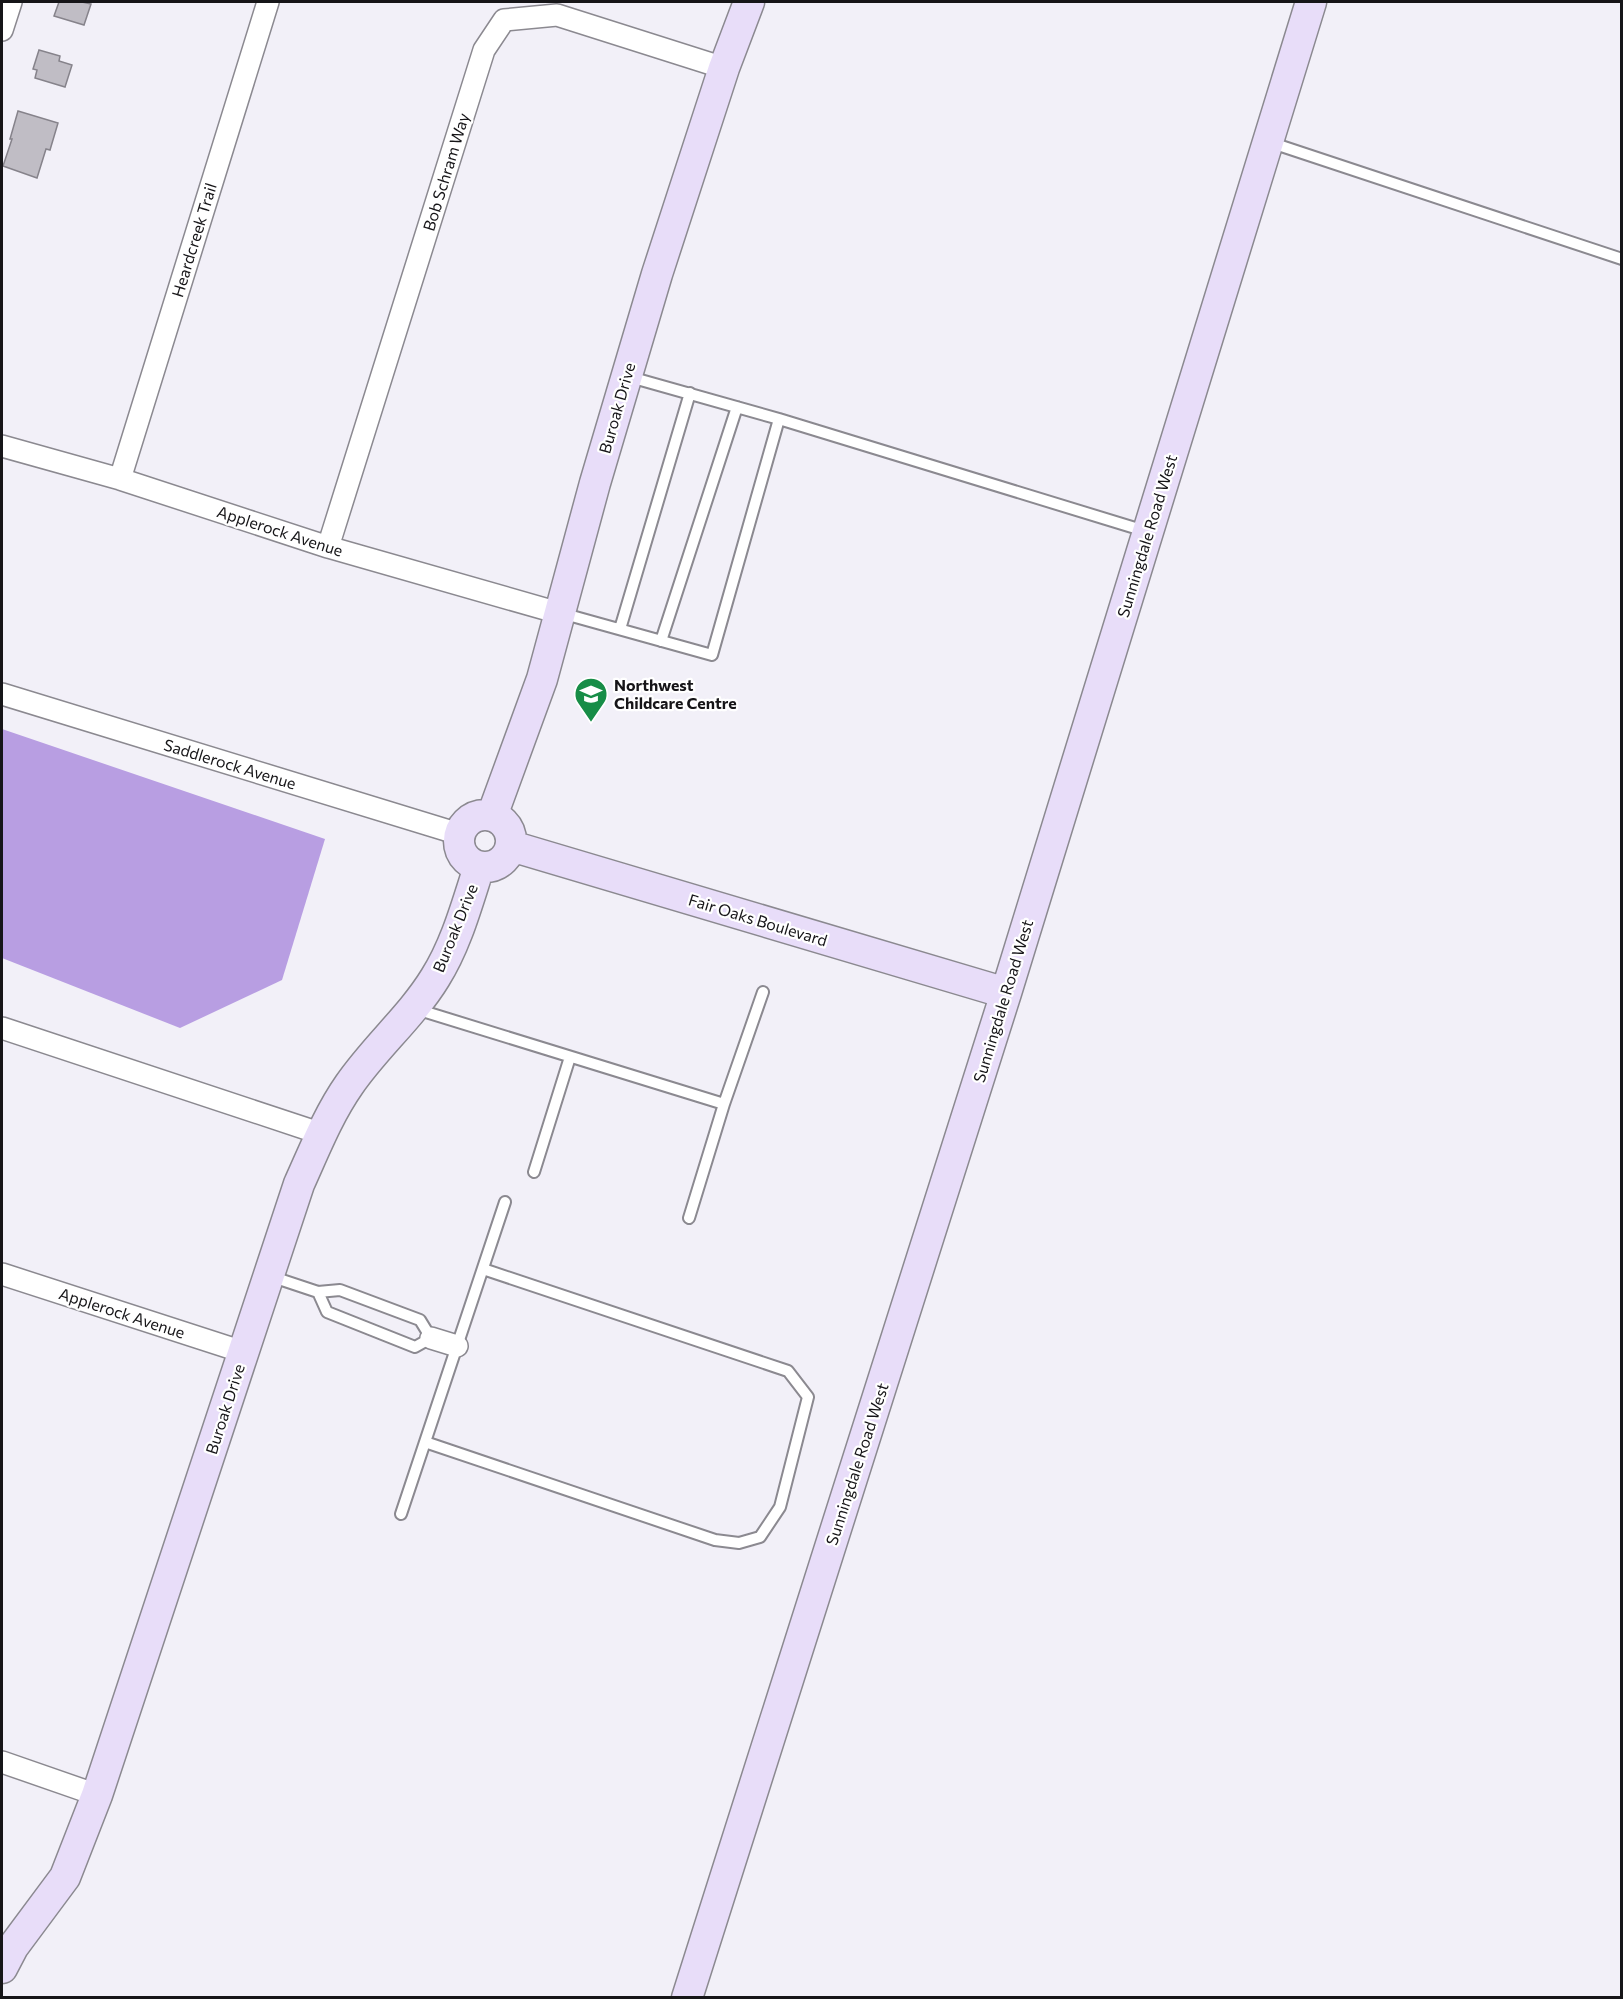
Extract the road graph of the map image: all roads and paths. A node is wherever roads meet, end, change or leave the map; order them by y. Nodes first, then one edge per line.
1 (11, 2) edge
2 (268, 2) edge
3 (748, 2) edge
4 (1307, 3) edge
5 (2, 30) edge
6 (723, 68) junction
7 (1268, 142) junction
8 (1622, 259) edge
9 (627, 376) junction
10 (690, 393) junction
11 (736, 407) junction
12 (779, 419) junction
13 (2, 446) edge
14 (120, 479) junction
15 (1148, 532) junction
16 (328, 547) junction
17 (559, 612) junction
18 (620, 629) junction
19 (661, 641) junction
20 (2, 694) edge
21 (492, 816) junction
22 (459, 834) junction
23 (510, 846) junction
24 (479, 867) junction
25 (763, 992) dead end
26 (1006, 993) junction
27 (413, 1008) junction
28 (2, 1028) edge
29 (570, 1057) junction
30 (724, 1104) junction
31 (322, 1134) junction
32 (534, 1172) dead end
33 (505, 1202) dead end
34 (689, 1218) dead end
35 (483, 1269) junction
36 (2, 1274) edge
37 (268, 1276) junction
38 (318, 1292) junction
39 (431, 1338) junction
40 (457, 1346) junction
41 (243, 1352) junction
42 (425, 1442) junction
43 (401, 1514) dead end
44 (2, 1762) edge
45 (97, 1795) junction
46 (2, 1968) edge
47 (687, 1998) edge

1 - 5 street
2 - 14 street, Heardcreek Trail
3 - 6 street, Buroak Drive
4 - 7 street, Sunningdale Road West
6 - 9 street, Buroak Drive
6 - 16 street, Bob Schram Way
7 - 8 lane
7 - 15 street, Sunningdale Road West
9 - 10 lane
9 - 17 street, Buroak Drive
10 - 11 lane
10 - 18 lane
11 - 12 lane
11 - 19 lane
12 - 15 lane
12 - 19 lane
13 - 14 street, Applerock Avenue
14 - 16 street, Applerock Avenue
15 - 26 street, Sunningdale Road West
16 - 17 street, Applerock Avenue
17 - 18 lane
17 - 21 street, Buroak Drive
18 - 19 lane
20 - 22 street, Saddlerock Avenue
21 - 22 street
21 - 23 street
22 - 24 street
23 - 24 street
23 - 26 street, Fair Oaks Boulevard
24 - 27 street, Buroak Drive
25 - 30 lane
26 - 47 street, Sunningdale Road West
27 - 29 lane
27 - 31 street, Buroak Drive
28 - 31 street
29 - 30 lane
29 - 32 lane
30 - 34 lane
31 - 37 street, Buroak Drive
33 - 35 lane
35 - 40 lane
35 - 42 lane
36 - 41 street, Applerock Avenue
37 - 38 lane
37 - 41 street, Buroak Drive
38 - 39 lane
38 - 39 lane
39 - 40 street
40 - 42 lane
41 - 45 street, Buroak Drive
42 - 43 lane
44 - 45 street
45 - 46 street, Buroak Drive

